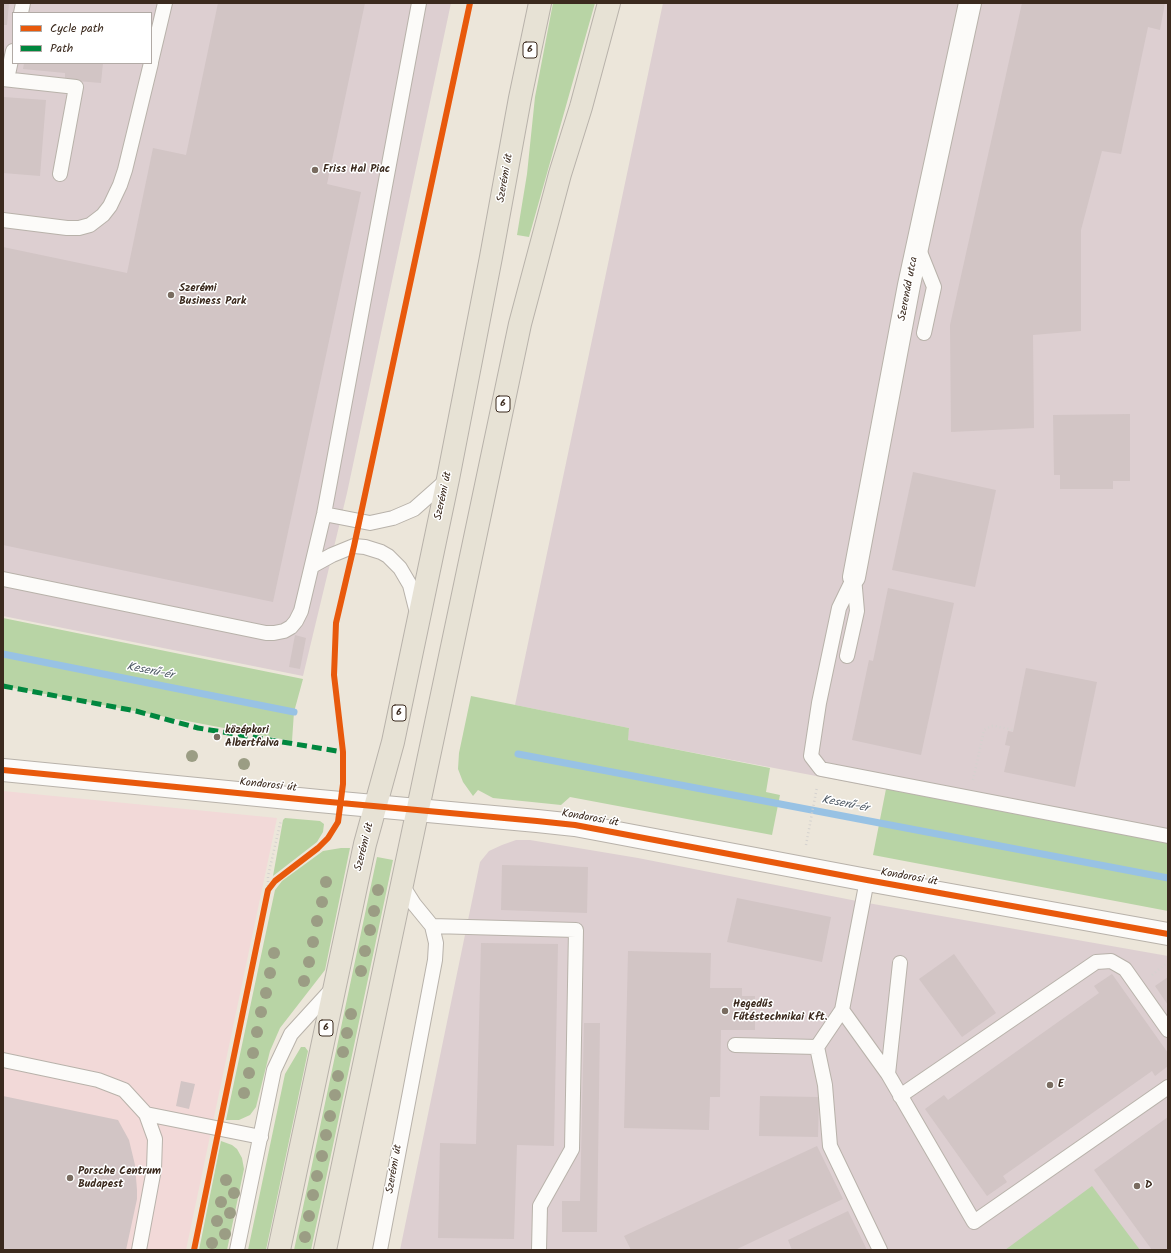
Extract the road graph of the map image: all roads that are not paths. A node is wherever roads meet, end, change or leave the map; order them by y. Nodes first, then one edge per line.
1 (165, 3) edge
2 (419, 3) edge
3 (540, 3) edge
4 (609, 3) edge
5 (970, 3) edge
6 (12, 54) edge
7 (152, 59) edge
8 (151, 64) edge
9 (5, 79) edge
10 (60, 174) dead end
11 (3, 220) edge
12 (918, 246) junction
13 (924, 333) dead end
14 (448, 479) junction
15 (324, 514) junction
16 (312, 566) junction
17 (854, 577) junction
18 (3, 579) edge
19 (418, 618) junction
20 (847, 656) dead end
21 (3, 770) edge
22 (376, 806) junction
23 (417, 809) junction
24 (1168, 836) edge
25 (867, 880) junction
26 (402, 884) junction
27 (432, 926) junction
28 (1168, 934) edge
29 (900, 963) dead end
30 (335, 986) junction
31 (842, 1010) junction
32 (1168, 1030) edge
33 (735, 1045) dead end
34 (818, 1047) junction
35 (3, 1060) edge
36 (888, 1074) junction
37 (1168, 1087) edge
38 (900, 1096) junction
39 (146, 1114) junction
40 (261, 1137) junction
41 (139, 1250) edge
42 (237, 1250) edge
43 (279, 1250) edge
44 (325, 1250) edge
45 (380, 1250) edge
46 (539, 1250) edge
47 (880, 1250) edge

1 - 7 lane
2 - 15 lane
3 - 14 main road, Szerémi út / 6
4 - 23 main road, 6
5 - 12 street, Szerenád utca
6 - 9 lane
8 - 11 lane
9 - 10 lane
12 - 13 lane
12 - 17 street, Szerenád utca
14 - 15 lane
14 - 19 main road, Szerémi út / 6
15 - 16 lane
16 - 18 lane
16 - 19 lane
17 - 20 lane
17 - 24 lane
19 - 22 main road, Szerémi út / 6
21 - 22 street, Kondorosi út
22 - 23 street, Kondorosi út
22 - 30 main road, Szerémi út / 6
23 - 25 street, Kondorosi út
23 - 26 main road, 6
25 - 28 street, Kondorosi út
25 - 31 lane
26 - 27 lane, Szerémi út
26 - 44 main road, 6
27 - 45 lane, Szerémi út
27 - 46 lane
29 - 36 lane
30 - 40 lane
30 - 43 main road, Szerémi út / 6
31 - 34 lane
31 - 36 lane
32 - 38 lane
33 - 34 lane
34 - 47 lane
35 - 39 lane
36 - 38 lane
37 - 38 lane
39 - 40 lane
39 - 41 lane
40 - 42 lane

